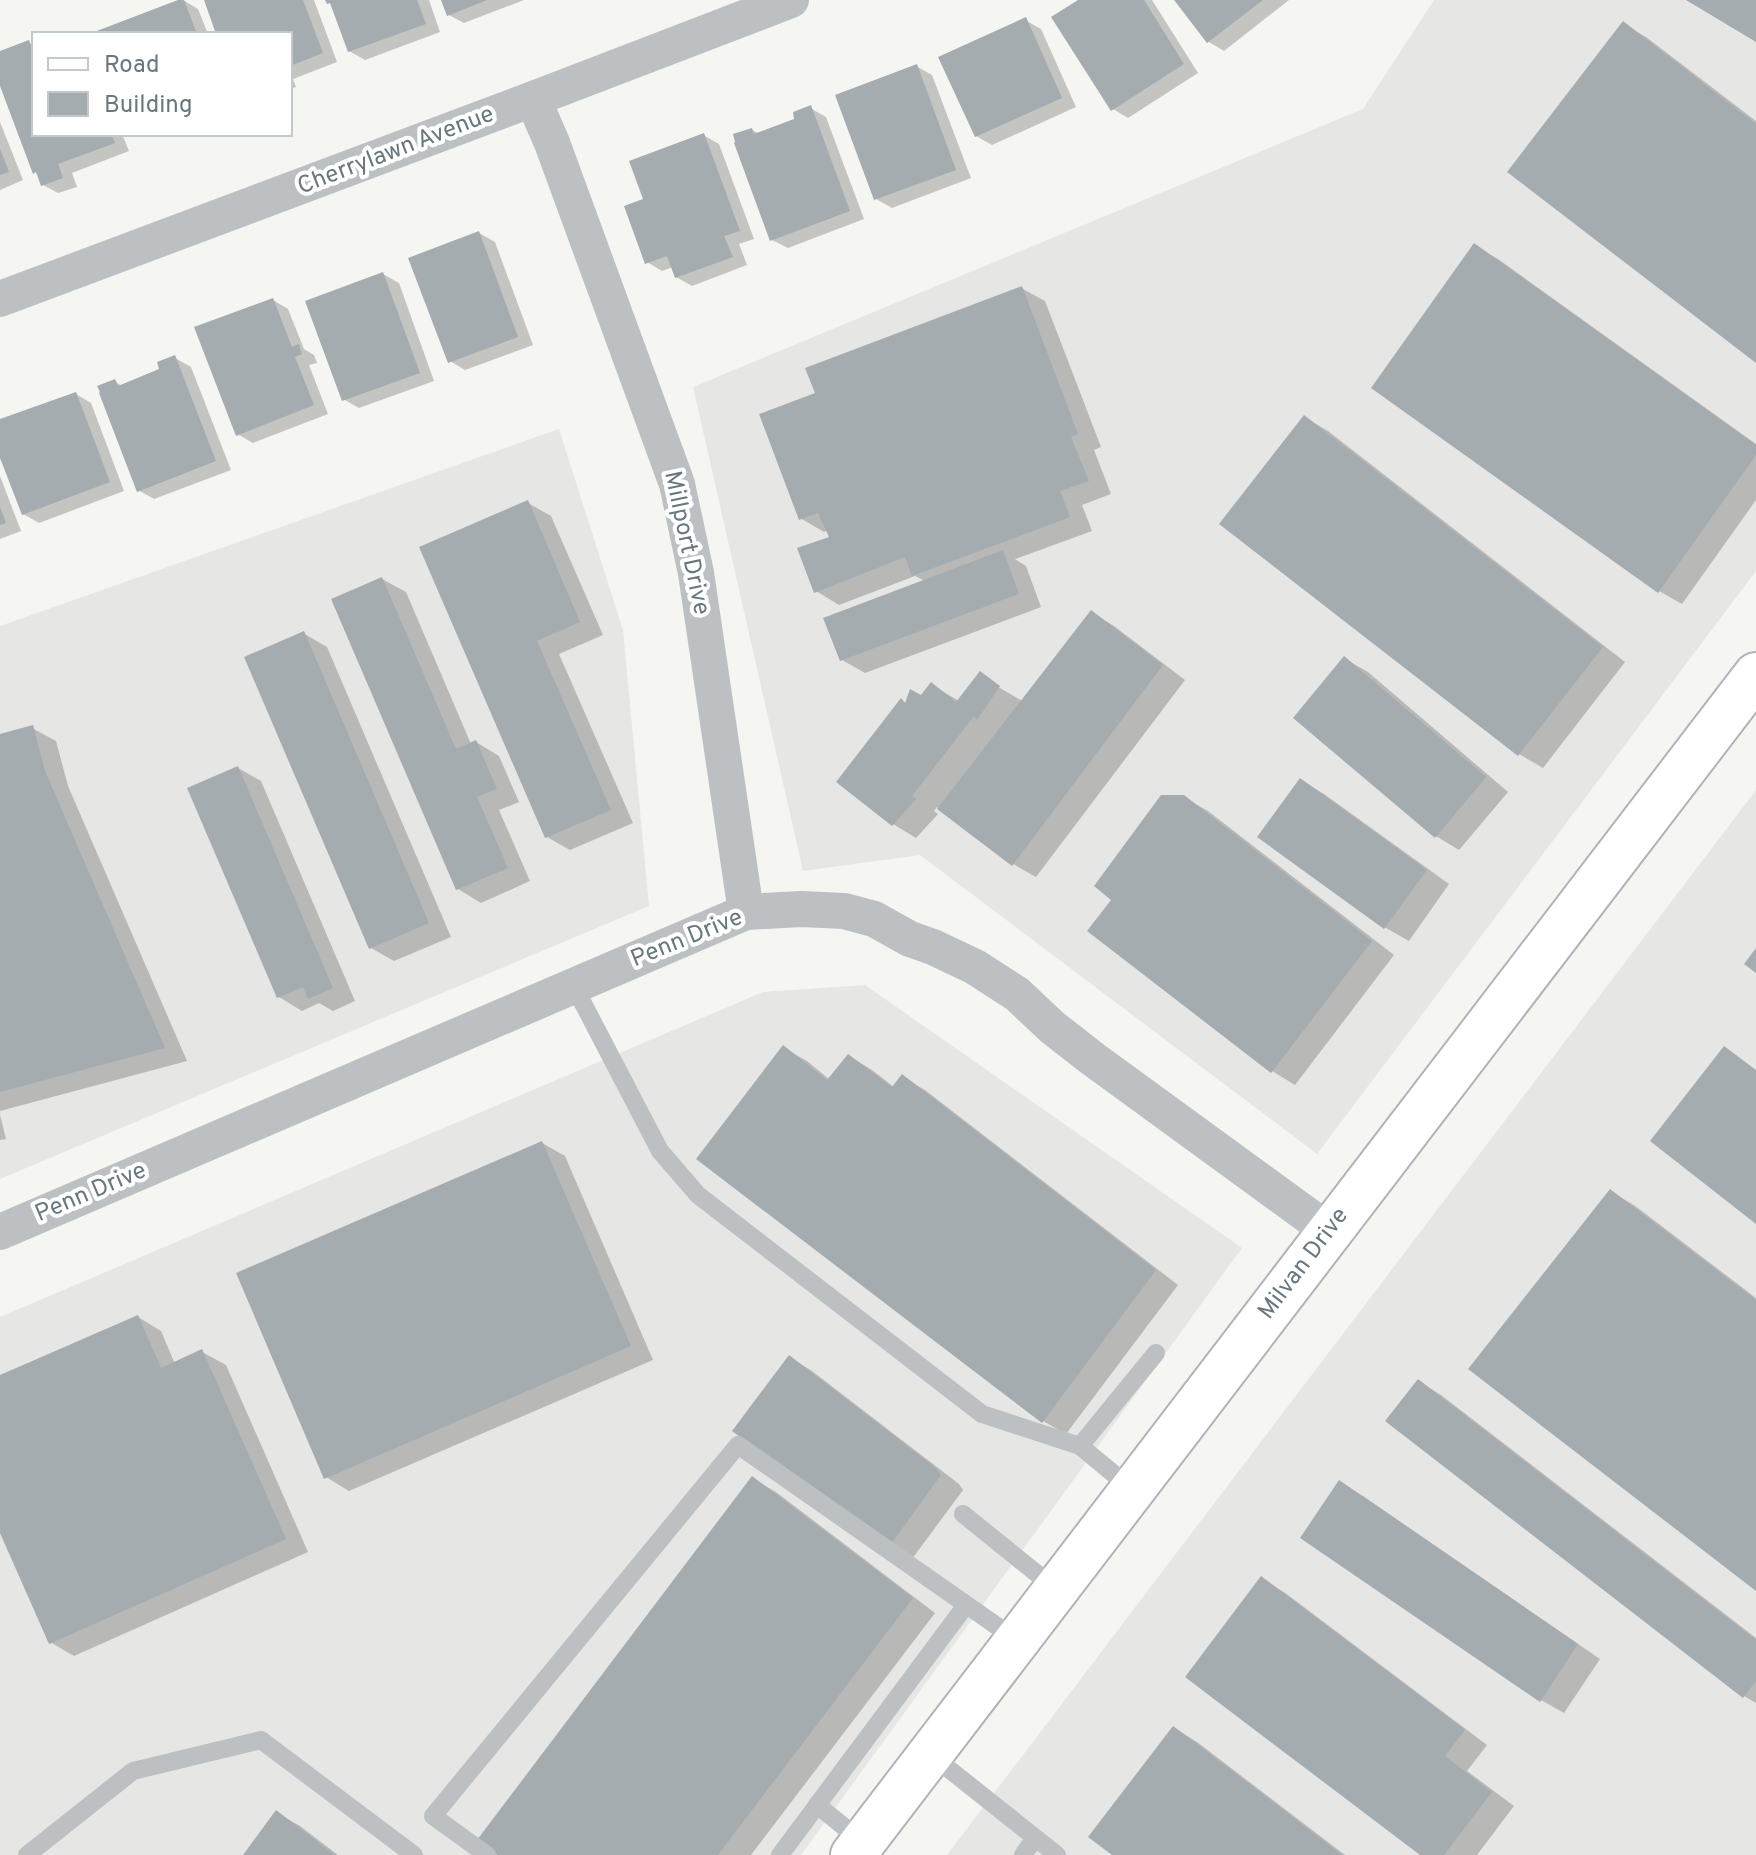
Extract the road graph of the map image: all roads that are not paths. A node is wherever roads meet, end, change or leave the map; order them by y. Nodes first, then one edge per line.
1 (791, 0) edge
2 (533, 99) junction
3 (0, 299) edge
4 (1756, 675) edge
5 (746, 912) junction
6 (574, 986) junction
7 (1329, 1231) junction
8 (0, 1232) edge
9 (1156, 1353) dead end
10 (1080, 1446) junction
11 (1132, 1489) junction
12 (963, 1514) dead end
13 (1056, 1589) junction
14 (966, 1605) junction
15 (1017, 1640) junction
16 (930, 1754) junction
17 (817, 1805) junction
18 (1035, 1838) junction
19 (858, 1848) edge
20 (27, 1855) edge
21 (414, 1855) edge
22 (487, 1855) edge
23 (780, 1855) edge
24 (1023, 1855) edge
25 (1057, 1855) edge

1 - 2 street, Cherrylawn Avenue
2 - 3 street, Cherrylawn Avenue
2 - 5 street, Millport Drive
4 - 7 street, Milvan Drive
5 - 6 street, Penn Drive
5 - 7 street, Penn Drive
6 - 8 street, Penn Drive
6 - 10 lane
7 - 11 street, Milvan Drive
9 - 10 lane
10 - 11 lane
11 - 13 street, Milvan Drive
12 - 13 lane
13 - 15 street, Milvan Drive
14 - 15 lane
14 - 17 lane
14 - 22 lane
15 - 16 street, Milvan Drive
16 - 18 lane
16 - 19 street, Milvan Drive
17 - 19 lane
17 - 23 lane
18 - 24 lane
18 - 25 lane
20 - 21 lane

